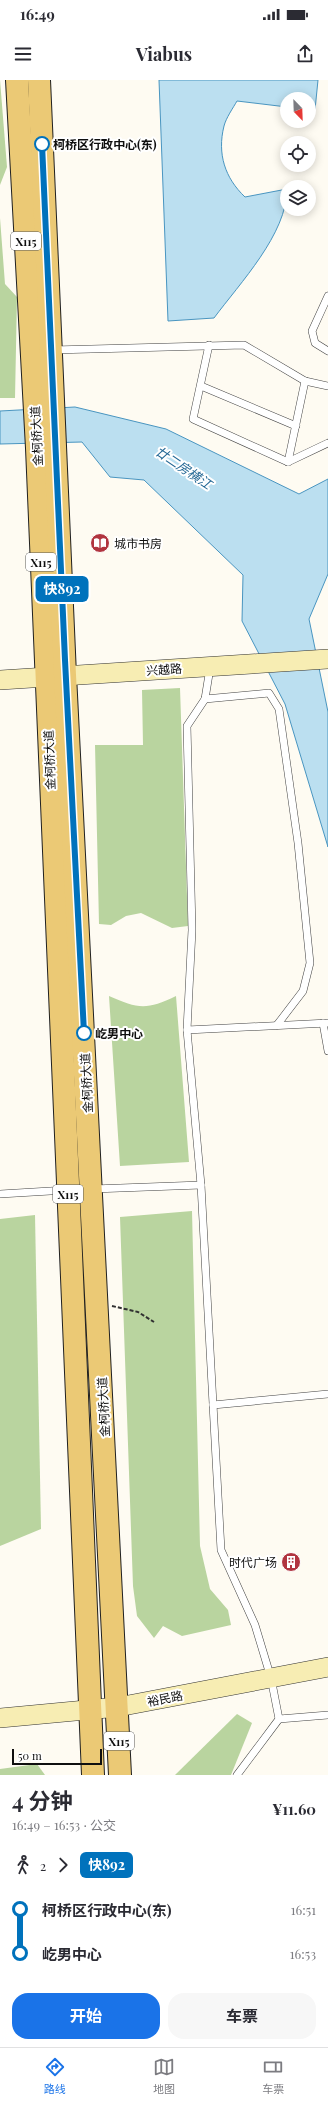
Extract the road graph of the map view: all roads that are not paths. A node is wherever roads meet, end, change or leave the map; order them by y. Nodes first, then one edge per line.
1 (17, 80) edge
2 (39, 80) edge
3 (328, 296) edge
4 (209, 345) junction
5 (52, 350) junction
6 (328, 351) edge
7 (306, 381) junction
8 (201, 386) junction
9 (328, 386) edge
10 (45, 401) junction
11 (296, 426) junction
12 (328, 443) edge
13 (288, 462) junction
14 (326, 659) edge
15 (210, 666) junction
16 (55, 676) junction
17 (0, 680) edge
18 (205, 699) junction
19 (326, 1023) edge
20 (277, 1026) junction
21 (187, 1030) junction
22 (328, 1050) edge
23 (201, 1185) junction
24 (80, 1190) junction
25 (0, 1194) edge
26 (328, 1394) edge
27 (213, 1405) junction
28 (328, 1667) edge
29 (271, 1678) junction
30 (118, 1707) junction
31 (90, 1711) junction
32 (328, 1715) edge
33 (0, 1718) edge
34 (279, 1718) junction
35 (93, 1775) edge
36 (120, 1775) edge
37 (237, 1775) edge

1 - 10 main road, 金柯桥大道 / X115
2 - 5 main road, 金柯桥大道 / X115
3 - 6 lane
4 - 5 lane
4 - 7 lane
4 - 8 lane
5 - 10 main road, 金柯桥大道 / X115
7 - 9 lane
7 - 11 lane
8 - 11 lane
8 - 13 lane
10 - 16 main road, 金柯桥大道 / X115
11 - 13 lane
12 - 13 lane
14 - 15 street, 兴越路
15 - 16 street, 兴越路
15 - 18 lane
16 - 17 street, 兴越路
16 - 24 main road, 金柯桥大道 / X115
18 - 20 lane
18 - 21 lane
19 - 20 lane
19 - 22 lane
20 - 21 lane
21 - 23 lane
23 - 24 lane
23 - 27 lane
24 - 25 lane
24 - 30 main road, 金柯桥大道 / X115
24 - 31 main road, 金柯桥大道 / X115
26 - 27 lane
27 - 29 lane
28 - 29 street, 裕民路
29 - 30 street, 裕民路
29 - 34 lane
30 - 31 street, 裕民路
30 - 36 main road, 金柯桥大道 / X115
31 - 33 street, 裕民路
31 - 35 main road, 金柯桥大道 / X115
32 - 34 lane
34 - 37 lane

